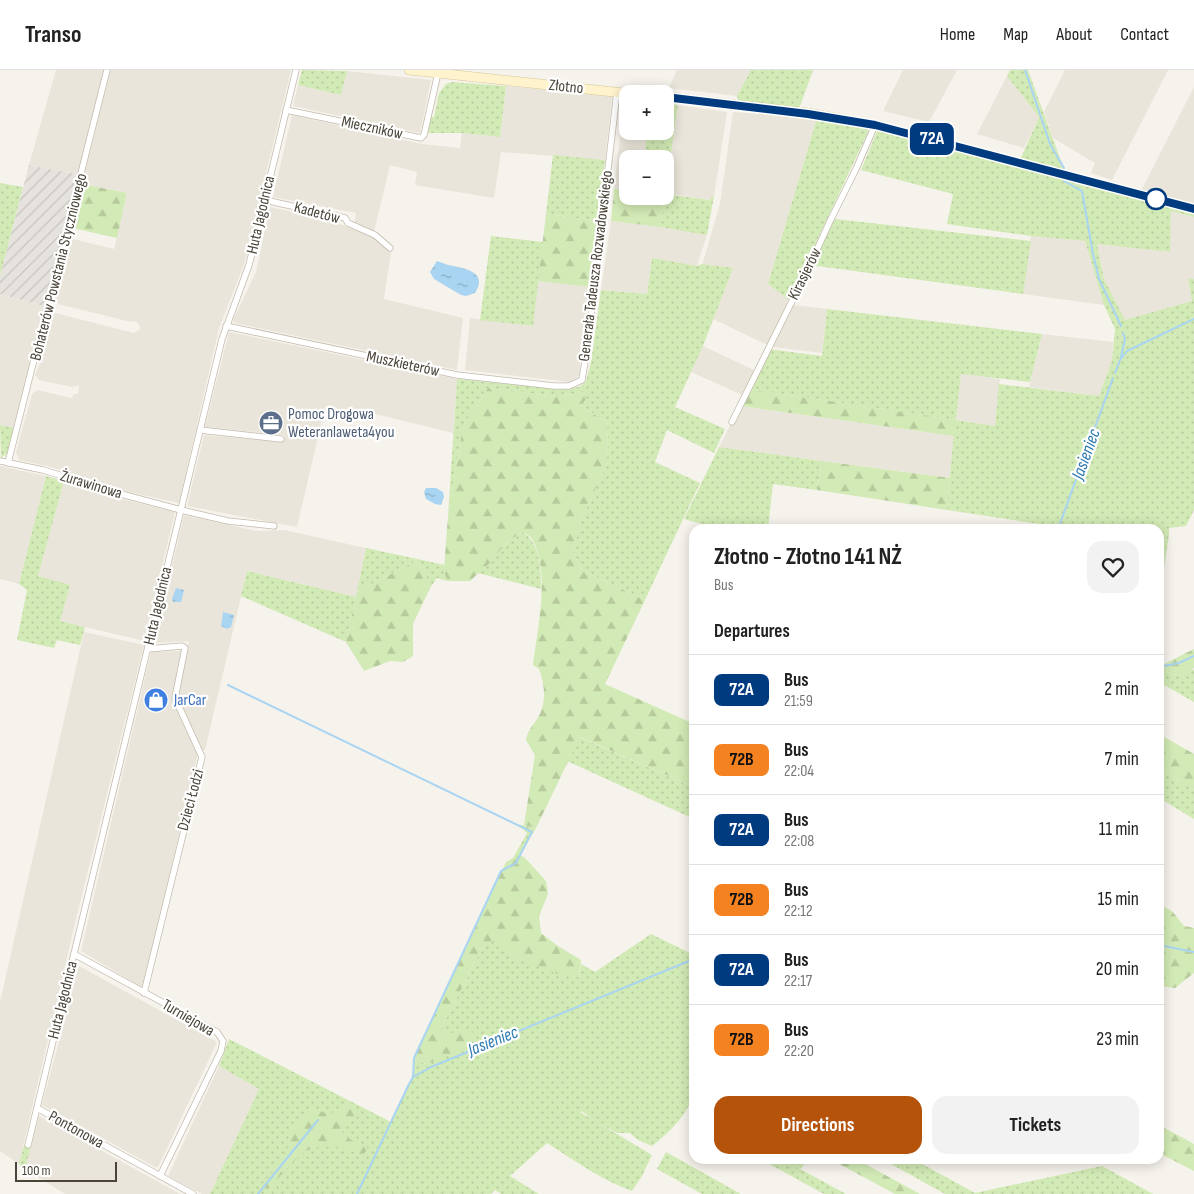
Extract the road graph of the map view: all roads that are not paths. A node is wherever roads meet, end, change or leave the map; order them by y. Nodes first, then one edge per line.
1 (107, 70) edge
2 (296, 70) edge
3 (410, 70) edge
4 (438, 73) junction
5 (617, 92) joint
6 (674, 98) edge
7 (286, 110) junction
8 (875, 125) junction
9 (265, 200) junction
10 (1194, 209) edge
11 (390, 248) dead end
12 (226, 326) junction
13 (582, 380) joint
14 (732, 422) dead end
15 (200, 430) junction
16 (281, 439) dead end
17 (0, 461) edge
18 (8, 463) junction
19 (181, 510) junction
20 (274, 526) dead end
21 (148, 648) junction
22 (74, 954) junction
23 (144, 993) junction
24 (37, 1108) junction
25 (28, 1145) dead end
26 (160, 1176) junction
27 (193, 1194) edge

1 - 18 street, Bohaterów Powstania Styczniowego
2 - 7 street, Huta Jagodnica
3 - 4 street, Złotno
4 - 5 street, Złotno
4 - 7 street, Mieczników
5 - 13 street, Generała Tadeusza Rozwadowskiego
6 - 8 street
7 - 9 street, Huta Jagodnica
8 - 10 street
8 - 14 street, Kirasjerów
9 - 11 street, Kadetów
9 - 12 street, Huta Jagodnica
12 - 13 street, Muszkieterów
12 - 15 street, Huta Jagodnica
15 - 16 street
15 - 19 street, Huta Jagodnica
17 - 18 street, Żurawinowa
18 - 19 street, Żurawinowa
19 - 20 street, Żurawinowa
19 - 21 street, Huta Jagodnica
21 - 22 street, Huta Jagodnica
21 - 23 street, Dzieci Łodzi
22 - 23 street, Turniejowa
22 - 24 street, Huta Jagodnica
23 - 26 street, Turniejowa
24 - 25 street, Huta Jagodnica
24 - 26 street, Pontonowa
26 - 27 street, Pontonowa

